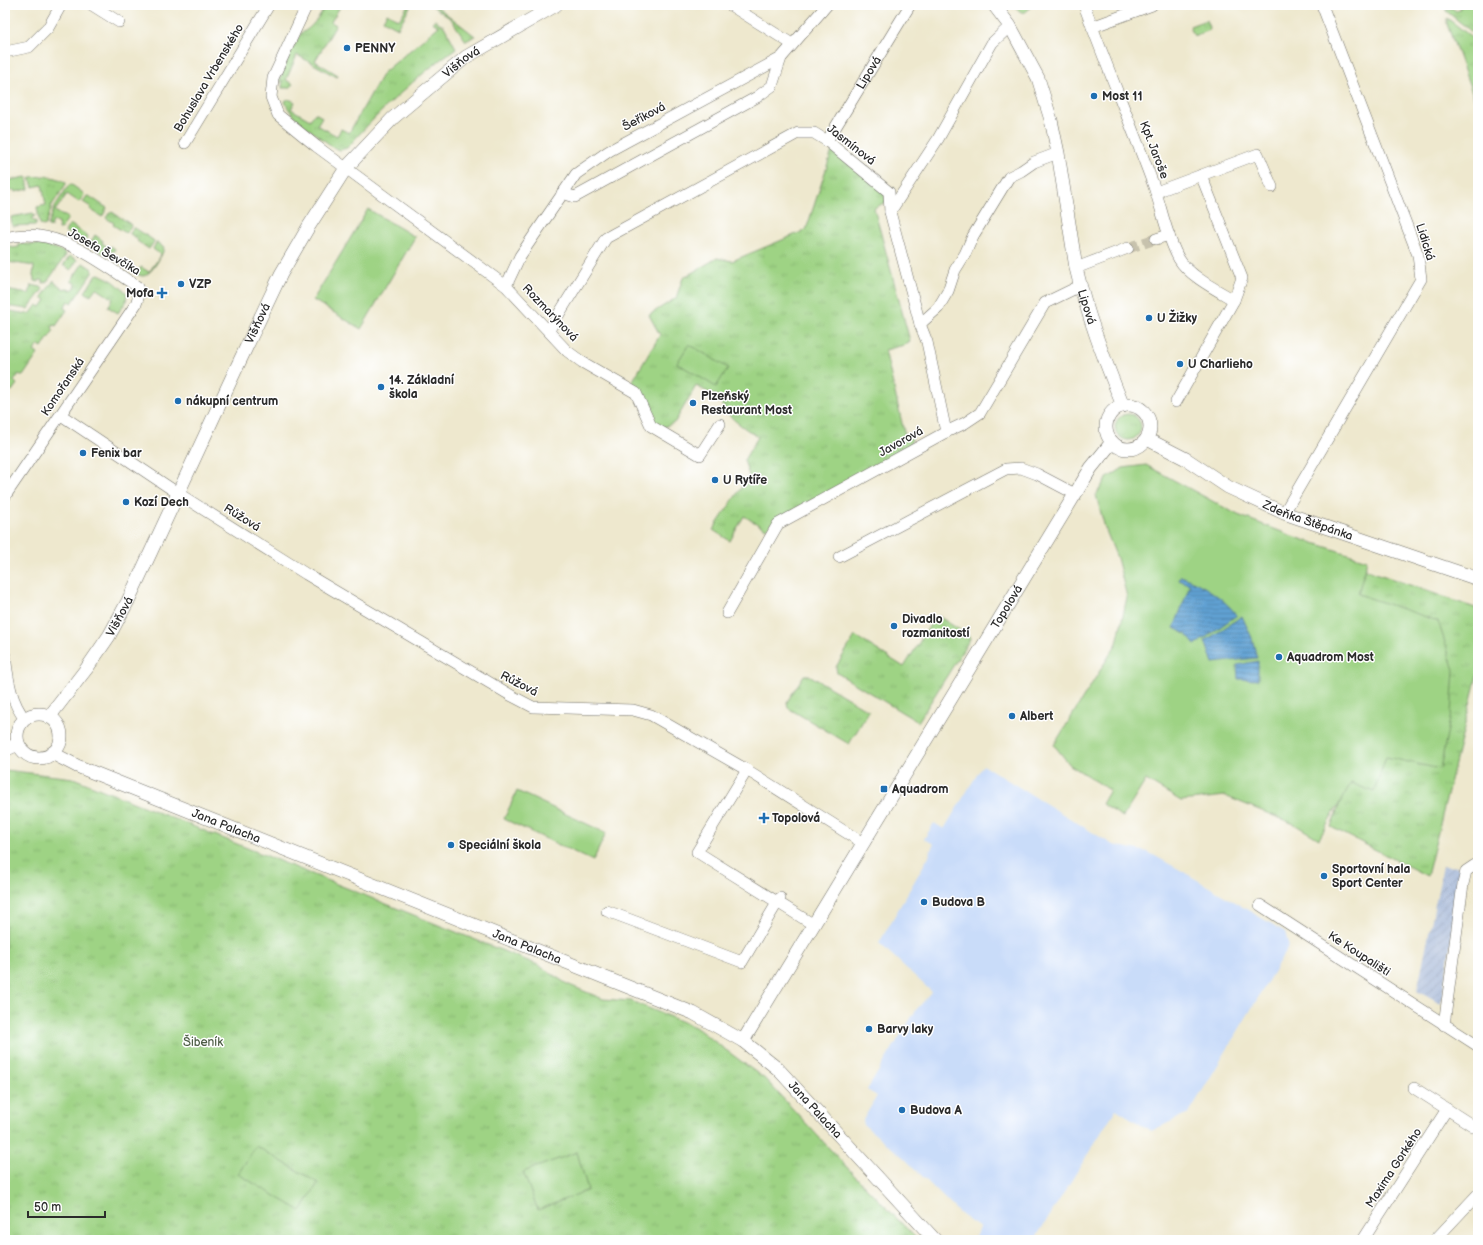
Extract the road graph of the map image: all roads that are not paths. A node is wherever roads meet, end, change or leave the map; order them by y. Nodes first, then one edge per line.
1 (60, 5) edge
2 (92, 5) edge
3 (269, 5) edge
4 (307, 5) edge
5 (556, 5) edge
6 (730, 5) edge
7 (827, 5) edge
8 (910, 5) edge
9 (994, 5) edge
10 (1084, 5) edge
11 (1152, 5) edge
12 (1322, 5) edge
13 (119, 22) dead end
14 (1010, 26) junction
15 (1092, 28) junction
16 (792, 44) junction
17 (5, 52) edge
18 (781, 58) junction
19 (827, 141) junction
20 (185, 143) dead end
21 (1058, 154) junction
22 (346, 168) junction
23 (1201, 175) junction
24 (1272, 188) dead end
25 (1156, 192) junction
26 (562, 193) junction
27 (890, 212) junction
28 (1169, 235) junction
29 (5, 238) edge
30 (1156, 238) tunnel mouth
31 (1128, 248) tunnel mouth
32 (1076, 268) junction
33 (506, 286) junction
34 (1080, 286) junction
35 (140, 292) joint
36 (1234, 300) junction
37 (920, 324) junction
38 (549, 330) junction
39 (1176, 402) dead end
40 (1123, 406) junction
41 (61, 414) junction
42 (720, 424) dead end
43 (946, 432) junction
44 (1147, 439) junction
45 (1112, 442) junction
46 (179, 494) junction
47 (1075, 494) junction
48 (5, 496) edge
49 (1284, 512) junction
50 (839, 557) dead end
51 (1478, 579) edge
52 (726, 613) dead end
53 (5, 656) edge
54 (49, 717) junction
55 (25, 719) junction
56 (18, 744) junction
57 (5, 750) edge
58 (52, 753) junction
59 (747, 770) junction
60 (863, 843) junction
61 (1478, 866) edge
62 (779, 901) junction
63 (1260, 905) dead end
64 (607, 911) dead end
65 (814, 926) junction
66 (1444, 1025) junction
67 (743, 1040) junction
68 (1478, 1046) edge
69 (1414, 1088) dead end
70 (1447, 1109) junction
71 (1478, 1129) edge
72 (1478, 1194) edge
73 (935, 1240) edge
74 (1363, 1240) edge
75 (1435, 1240) edge

1 - 17 street
2 - 13 street
3 - 20 street, Bohuslava Vrbenského
4 - 22 street, Rozmarýnová
5 - 22 street, Višňová
6 - 16 street
7 - 16 street, Šeříková
8 - 19 street, Lipová
9 - 14 street, Lipová
10 - 15 street, Kpt. Jaroše
11 - 15 street
12 - 49 street, Lidická
14 - 21 street, Lipová
14 - 27 street
15 - 25 street, Kpt. Jaroše
16 - 18 street, Šeříková
18 - 26 street, Šeříková
18 - 26 street
19 - 27 street, Jasmínová
19 - 38 street, Jasmínová
21 - 32 street, Lipová
21 - 37 street
22 - 33 street, Rozmarýnová
22 - 46 street, Višňová
23 - 24 street, Kpt. Jaroše
23 - 25 street, Kpt. Jaroše
23 - 36 street
25 - 28 street, Kpt. Jaroše
26 - 33 street, Šeříková
27 - 37 street, Jasmínová
28 - 30 street
28 - 36 street, Kpt. Jaroše
29 - 35 street, Josefa Ševčíka
31 - 32 street
32 - 34 street, Lipová
33 - 38 street, Rozmarýnová
34 - 40 street, Lipová
34 - 43 street, Javorová
35 - 41 street, Komořanská
36 - 39 street
37 - 43 street, Jasmínová
38 - 42 street, Rozmarýnová
40 - 44 street
40 - 45 street
41 - 46 street, Růžová
41 - 48 street, Komořanská
43 - 52 street, Javorová
44 - 45 street
44 - 49 street, Zdeňka Štěpánka
45 - 47 street, Topolová
46 - 54 street, Višňová
46 - 59 street, Růžová
47 - 50 street
47 - 60 street, Topolová
49 - 51 street, Zdeňka Štěpánka
53 - 55 street
54 - 55 street
54 - 58 street
55 - 56 street
56 - 57 street
56 - 58 street
58 - 67 street, Jana Palacha
59 - 60 street, Růžová
59 - 62 street
60 - 65 street, Topolová
61 - 66 street
62 - 64 street
62 - 65 street
63 - 66 street, Ke Koupališti
65 - 67 street, Topolová
66 - 68 street, Ke Koupališti
67 - 73 street, Jana Palacha
69 - 70 street
70 - 71 street
70 - 74 street, Maxima Gorkého
72 - 75 street

